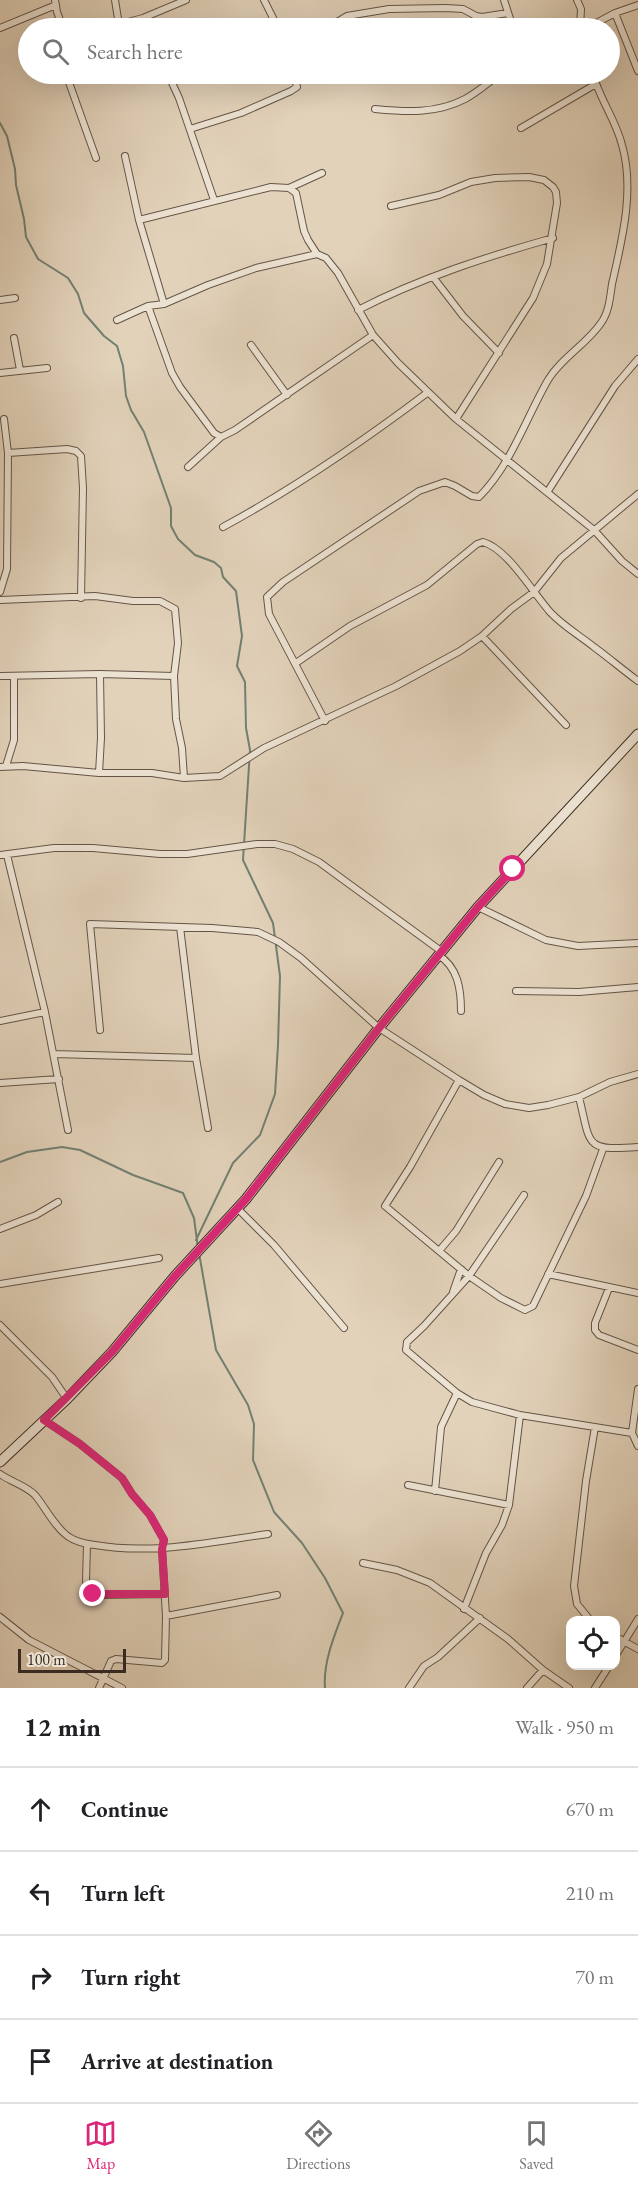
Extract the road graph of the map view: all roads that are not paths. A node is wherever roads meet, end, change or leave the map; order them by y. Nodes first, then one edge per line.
1 (115, 0) edge
2 (186, 0) edge
3 (264, 0) edge
4 (504, 0) edge
5 (578, 0) edge
6 (56, 2) edge
7 (638, 5) edge
8 (508, 13) junction
9 (615, 13) junction
10 (22, 18) edge
11 (60, 18) edge
12 (118, 18) edge
13 (143, 18) edge
14 (273, 18) edge
15 (344, 18) edge
16 (510, 18) edge
17 (581, 18) edge
18 (606, 18) edge
19 (617, 18) edge
20 (18, 20) edge
21 (620, 26) edge
22 (0, 28) edge
23 (638, 71) edge
24 (70, 84) edge
25 (172, 84) edge
26 (296, 84) edge
27 (486, 84) edge
28 (596, 84) joint
29 (375, 109) dead end
30 (521, 128) dead end
31 (190, 129) junction
32 (125, 156) dead end
33 (96, 158) dead end
34 (322, 173) dead end
35 (289, 188) junction
36 (214, 200) junction
37 (391, 206) dead end
38 (139, 220) junction
39 (553, 238) junction
40 (317, 254) junction
41 (433, 277) junction
42 (15, 298) dead end
43 (0, 300) edge
44 (164, 304) junction
45 (148, 306) junction
46 (358, 310) junction
47 (117, 320) dead end
48 (373, 335) junction
49 (14, 338) dead end
50 (251, 345) dead end
51 (499, 353) junction
52 (638, 359) edge
53 (47, 368) dead end
54 (20, 370) junction
55 (0, 373) edge
56 (427, 393) junction
57 (287, 395) junction
58 (4, 419) dead end
59 (456, 419) junction
60 (221, 437) junction
61 (8, 453) junction
62 (506, 459) junction
63 (188, 467) dead end
64 (548, 491) junction
65 (638, 494) edge
66 (224, 527) dead end
67 (594, 530) junction
68 (638, 574) edge
69 (0, 592) edge
70 (534, 592) junction
71 (81, 598) junction
72 (0, 600) edge
73 (482, 636) junction
74 (296, 663) junction
75 (100, 674) junction
76 (0, 676) edge
77 (14, 676) junction
78 (174, 676) junction
79 (638, 681) edge
80 (325, 721) junction
81 (566, 725) dead end
82 (638, 734) edge
83 (3, 767) edge
84 (99, 773) junction
85 (184, 778) junction
86 (3, 855) edge
87 (478, 907) junction
88 (180, 927) junction
89 (638, 943) edge
90 (440, 953) junction
91 (638, 987) edge
92 (516, 990) dead end
93 (461, 1011) dead end
94 (45, 1012) junction
95 (0, 1021) edge
96 (379, 1028) junction
97 (100, 1030) dead end
98 (54, 1054) junction
99 (196, 1058) junction
100 (638, 1074) edge
101 (59, 1079) junction
102 (459, 1080) junction
103 (0, 1083) edge
104 (579, 1097) junction
105 (208, 1128) dead end
106 (68, 1130) dead end
107 (638, 1148) edge
108 (603, 1149) junction
109 (499, 1162) dead end
110 (524, 1195) dead end
111 (58, 1202) dead end
112 (238, 1209) junction
113 (0, 1229) edge
114 (439, 1251) junction
115 (159, 1258) dead end
116 (460, 1269) junction
117 (548, 1274) junction
118 (469, 1276) junction
119 (0, 1284) edge
120 (609, 1288) junction
121 (638, 1293) edge
122 (452, 1295) junction
123 (0, 1325) edge
124 (344, 1328) dead end
125 (638, 1350) edge
126 (638, 1389) edge
127 (457, 1393) junction
128 (67, 1399) junction
129 (520, 1415) junction
130 (44, 1420) junction
131 (595, 1427) junction
132 (632, 1433) junction
133 (638, 1446) edge
134 (0, 1462) edge
135 (0, 1474) edge
136 (408, 1485) dead end
137 (435, 1491) junction
138 (509, 1505) junction
139 (268, 1534) dead end
140 (87, 1544) junction
141 (162, 1549) junction
142 (363, 1563) dead end
143 (165, 1594) junction
144 (277, 1595) dead end
145 (464, 1609) junction
146 (166, 1616) junction
147 (588, 1616) edge
148 (0, 1617) edge
149 (480, 1618) junction
150 (638, 1619) edge
151 (620, 1640) edge
152 (624, 1642) junction
153 (620, 1648) edge
154 (638, 1648) edge
155 (543, 1670) junction
156 (606, 1670) edge
157 (103, 1680) junction
158 (99, 1688) edge
159 (122, 1688) edge
160 (409, 1688) edge
161 (527, 1688) edge
162 (569, 1688) edge
163 (595, 1688) edge

1 - 12 street
2 - 13 street
3 - 14 street
4 - 8 street
5 - 17 street
6 - 10 street
6 - 11 street
7 - 9 street
8 - 15 street
8 - 16 street
9 - 18 street
9 - 19 street
20 - 22 street
21 - 23 street
24 - 33 street
25 - 31 street
26 - 31 street
27 - 29 street
28 - 30 street
28 - 62 street
31 - 36 street
32 - 38 street
34 - 35 street
35 - 36 street
35 - 40 street
36 - 38 street
37 - 39 street
38 - 44 street
39 - 41 street
39 - 51 street
40 - 44 street
40 - 46 street
41 - 46 street
41 - 51 street
42 - 43 street
44 - 45 street
45 - 47 street
45 - 60 street
46 - 48 street
48 - 56 street
48 - 57 street
49 - 54 street
50 - 57 street
51 - 59 street
52 - 64 street
53 - 54 street
54 - 55 street
56 - 59 street
56 - 66 street
57 - 60 street
58 - 61 street
59 - 62 street
60 - 63 street
61 - 69 street
61 - 71 street
62 - 64 street
62 - 74 street
64 - 67 street
65 - 67 street
67 - 68 street
67 - 70 street
70 - 73 street
70 - 74 street
70 - 79 street
71 - 72 street
71 - 78 street
73 - 80 street
73 - 81 street
74 - 80 street
75 - 77 street
75 - 78 street
75 - 84 street
76 - 77 street
77 - 83 street
78 - 85 street
80 - 85 street
82 - 87 street
83 - 84 street
84 - 85 street
86 - 90 street
86 - 94 street
87 - 89 street
87 - 90 street
88 - 96 street
88 - 97 street
88 - 99 street
90 - 93 street
90 - 96 street
91 - 92 street
94 - 95 street
94 - 98 street
96 - 102 street
96 - 112 street
98 - 99 street
98 - 101 street
99 - 105 street
100 - 104 street
101 - 103 street
101 - 106 street
102 - 104 street
102 - 114 street
104 - 108 street
107 - 108 street
108 - 117 street
109 - 114 street
110 - 118 street
111 - 113 street
112 - 124 street
112 - 128 street
114 - 116 street
115 - 119 street
116 - 118 street
116 - 122 street
117 - 118 street
117 - 120 street
118 - 122 street
120 - 121 street
120 - 125 street
122 - 127 street
123 - 128 street
126 - 132 street
127 - 129 street
127 - 137 street
128 - 130 street
129 - 131 street
129 - 138 street
130 - 134 street
130 - 141 street
131 - 132 street
131 - 147 street
132 - 133 street
135 - 140 street
136 - 137 street
137 - 138 street
138 - 145 street
139 - 141 street
140 - 141 street
140 - 143 street
141 - 143 street
142 - 145 street
143 - 146 street
144 - 146 street
145 - 149 street
146 - 157 street
148 - 157 street
149 - 155 street
149 - 160 street
150 - 152 street
151 - 152 street
152 - 153 street
152 - 154 street
155 - 161 street
155 - 162 street
156 - 163 street
157 - 158 street
157 - 159 street

